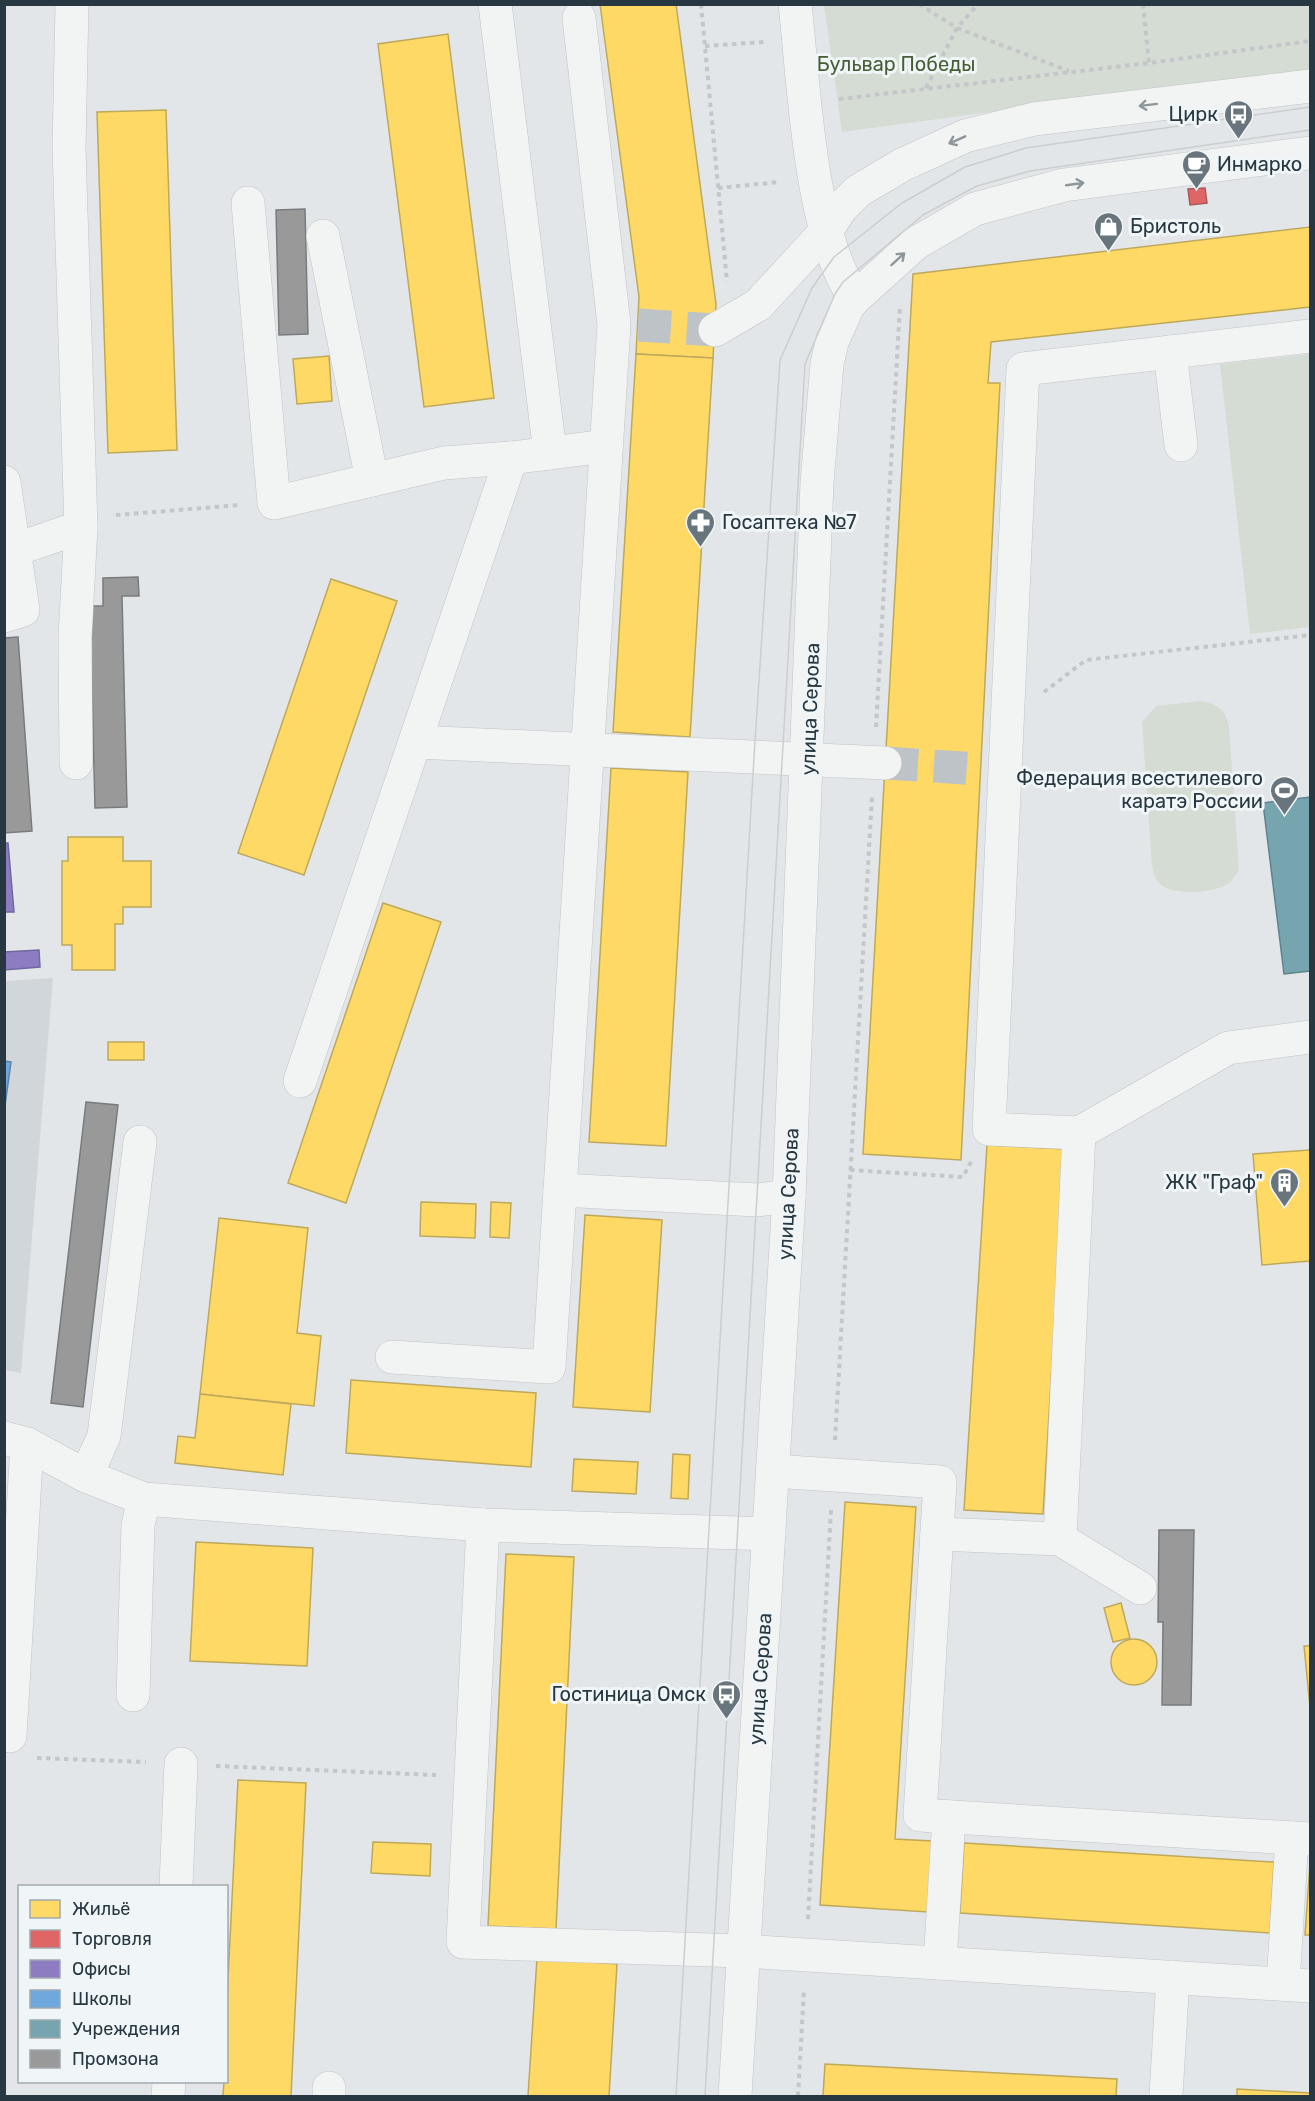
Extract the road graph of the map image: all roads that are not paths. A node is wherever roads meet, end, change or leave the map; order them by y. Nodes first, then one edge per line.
1 (72, 4) edge
2 (495, 4) edge
3 (795, 4) edge
4 (579, 18) dead end
5 (1311, 86) edge
6 (1311, 153) edge
7 (248, 203) dead end
8 (827, 230) junction
9 (323, 236) dead end
10 (855, 298) junction
11 (723, 325) tunnel mouth
12 (1311, 336) edge
13 (1170, 352) junction
14 (606, 446) junction
15 (1181, 446) dead end
16 (550, 453) junction
17 (511, 458) junction
18 (372, 480) junction
19 (4, 482) edge
20 (81, 527) junction
21 (14, 550) junction
22 (4, 616) edge
23 (416, 742) junction
24 (587, 752) junction
25 (808, 761) junction
26 (76, 763) dead end
27 (880, 763) tunnel mouth
28 (1311, 1037) edge
29 (300, 1081) dead end
30 (1079, 1133) junction
31 (141, 1142) dead end
32 (560, 1190) junction
33 (789, 1196) junction
34 (392, 1357) dead end
35 (16, 1441) edge
36 (773, 1472) junction
37 (86, 1476) junction
38 (144, 1499) junction
39 (483, 1525) junction
40 (769, 1534) junction
41 (937, 1534) junction
42 (1060, 1539) junction
43 (1140, 1588) dead end
44 (133, 1695) dead end
45 (10, 1736) road end
46 (181, 1764) road end
47 (949, 1817) junction
48 (1301, 1839) edge
49 (176, 1885) edge
50 (743, 1951) junction
51 (940, 1963) junction
52 (1173, 1977) junction
53 (1297, 1985) edge
54 (735, 2097) edge
55 (1166, 2097) edge

1 - 20 street
2 - 16 street
3 - 8 street
4 - 14 street
5 -> 8 street
10 -> 6 street, улица Серова
7 - 18 street
8 - 10 street
8 - 11 street
9 - 18 street
10 - 25 street, улица Серова
12 - 13 street
13 - 15 street
13 - 30 street
14 - 16 street
14 - 24 street
16 - 17 street
17 - 18 street
17 - 23 street
19 - 21 street
20 - 21 street
20 - 26 street
21 - 22 street
23 - 24 street
23 - 29 street
24 - 25 street
24 - 32 street
25 - 27 street
25 - 33 street, улица Серова
28 - 30 street
30 - 42 street
31 - 37 street
32 - 33 street
32 - 34 street
33 - 36 street, улица Серова
35 - 37 street
35 - 45 street
36 - 40 street, улица Серова
36 - 41 street
37 - 38 street
38 - 39 street
38 - 44 street
39 - 40 street
39 - 50 street
40 - 50 street, улица Серова
41 - 42 street
41 - 47 street
42 - 43 street
46 - 49 street
47 - 48 street
47 - 51 street
48 - 53 street
50 - 51 street
50 - 54 street, улица Серова
51 - 52 street
52 - 53 street
52 - 55 street

